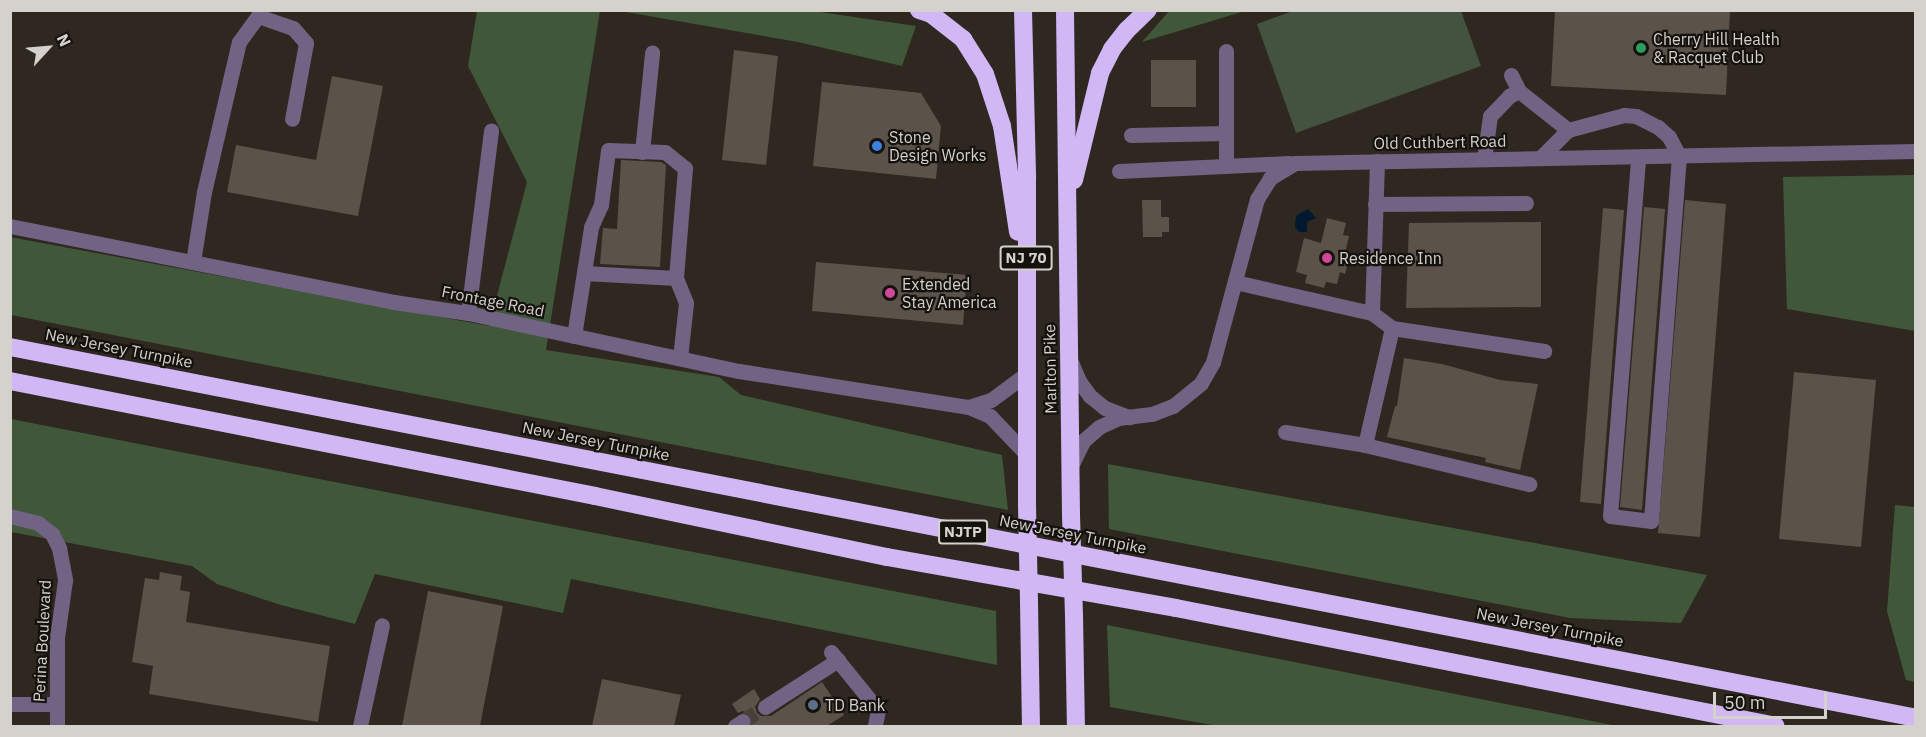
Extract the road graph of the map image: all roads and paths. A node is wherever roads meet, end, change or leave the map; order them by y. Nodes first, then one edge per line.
1 (919, 10) edge
2 (1023, 10) edge
3 (1065, 10) edge
4 (1148, 10) edge
5 (1226, 51) dead end
6 (652, 53) dead end
7 (1511, 75) dead end
8 (1519, 92) junction
9 (292, 119) dead end
10 (491, 130) dead end
11 (1568, 130) junction
12 (1226, 133) junction
13 (1131, 135) dead end
14 (642, 152) junction
15 (1916, 152) edge
16 (1679, 156) junction
17 (1638, 157) junction
18 (1540, 158) junction
19 (1484, 159) junction
20 (1377, 161) junction
21 (1295, 163) junction
22 (1226, 166) junction
23 (1119, 171) dead end
24 (1526, 203) dead end
25 (1375, 204) junction
26 (1067, 211) junction
27 (10, 226) edge
28 (193, 262) junction
29 (584, 273) junction
30 (676, 278) junction
31 (1235, 282) junction
32 (1026, 284) junction
33 (468, 313) junction
34 (1372, 313) junction
35 (1392, 328) junction
36 (574, 336) junction
37 (10, 346) edge
38 (1069, 351) junction
39 (1544, 351) dead end
40 (680, 358) junction
41 (1026, 374) junction
42 (10, 381) edge
43 (969, 407) junction
44 (1129, 417) junction
45 (1286, 432) dead end
46 (1365, 445) junction
47 (1027, 455) junction
48 (1070, 470) junction
49 (1529, 484) dead end
50 (10, 516) edge
51 (382, 625) dead end
52 (10, 704) edge
53 (57, 704) junction
54 (765, 707) tunnel mouth
55 (1916, 718) edge
56 (57, 726) edge
57 (360, 726) edge
58 (875, 726) edge
59 (1031, 726) edge
60 (1076, 726) edge
61 (1776, 726) edge

1 - 32 highway
2 - 32 highway, Marlton Pike / NJ 70
3 - 26 highway, Marlton Pike / NJ 70
4 - 26 highway
5 - 12 street
6 - 14 street
7 - 8 street
8 - 11 street
8 - 19 street
9 - 28 street
10 - 33 street
11 - 16 street
11 - 18 street
12 - 13 street
12 - 22 street
14 - 29 street
14 - 30 street
15 - 16 street, Old Cuthbert Road
16 - 17 street, Old Cuthbert Road
16 - 17 street
17 - 18 street, Old Cuthbert Road
18 - 19 street, Old Cuthbert Road
19 - 20 street, Old Cuthbert Road
20 - 21 street, Old Cuthbert Road
20 - 25 street
21 - 22 street
21 - 31 street, Old Cuthbert Road
22 - 23 street
24 - 25 street
25 - 34 street
26 - 38 highway, Marlton Pike / NJ 70
27 - 28 street, Frontage Road
28 - 33 street, Frontage Road
29 - 30 street
29 - 36 street
30 - 40 street
31 - 34 street
31 - 44 street, Old Cuthbert Road
32 - 41 highway, Marlton Pike / NJ 70
33 - 36 street, Frontage Road
34 - 35 street
35 - 39 street
35 - 46 street
36 - 40 street, Frontage Road
37 - 55 highway, New Jersey Turnpike / NJTP
38 - 44 street
38 - 48 highway, Marlton Pike / NJ 70
40 - 43 street, Frontage Road
41 - 43 street
41 - 47 highway, Marlton Pike / NJ 70
42 - 61 highway, NJTP
43 - 47 street, Frontage Road
44 - 48 street, Old Cuthbert Road
45 - 46 street
46 - 49 street
47 - 59 highway, Marlton Pike / NJ 70, bridge
48 - 60 highway, Marlton Pike / NJ 70, bridge
50 - 53 street, Perina Boulevard
51 - 57 street
52 - 53 street
53 - 56 street, Perina Boulevard
54 - 58 street

